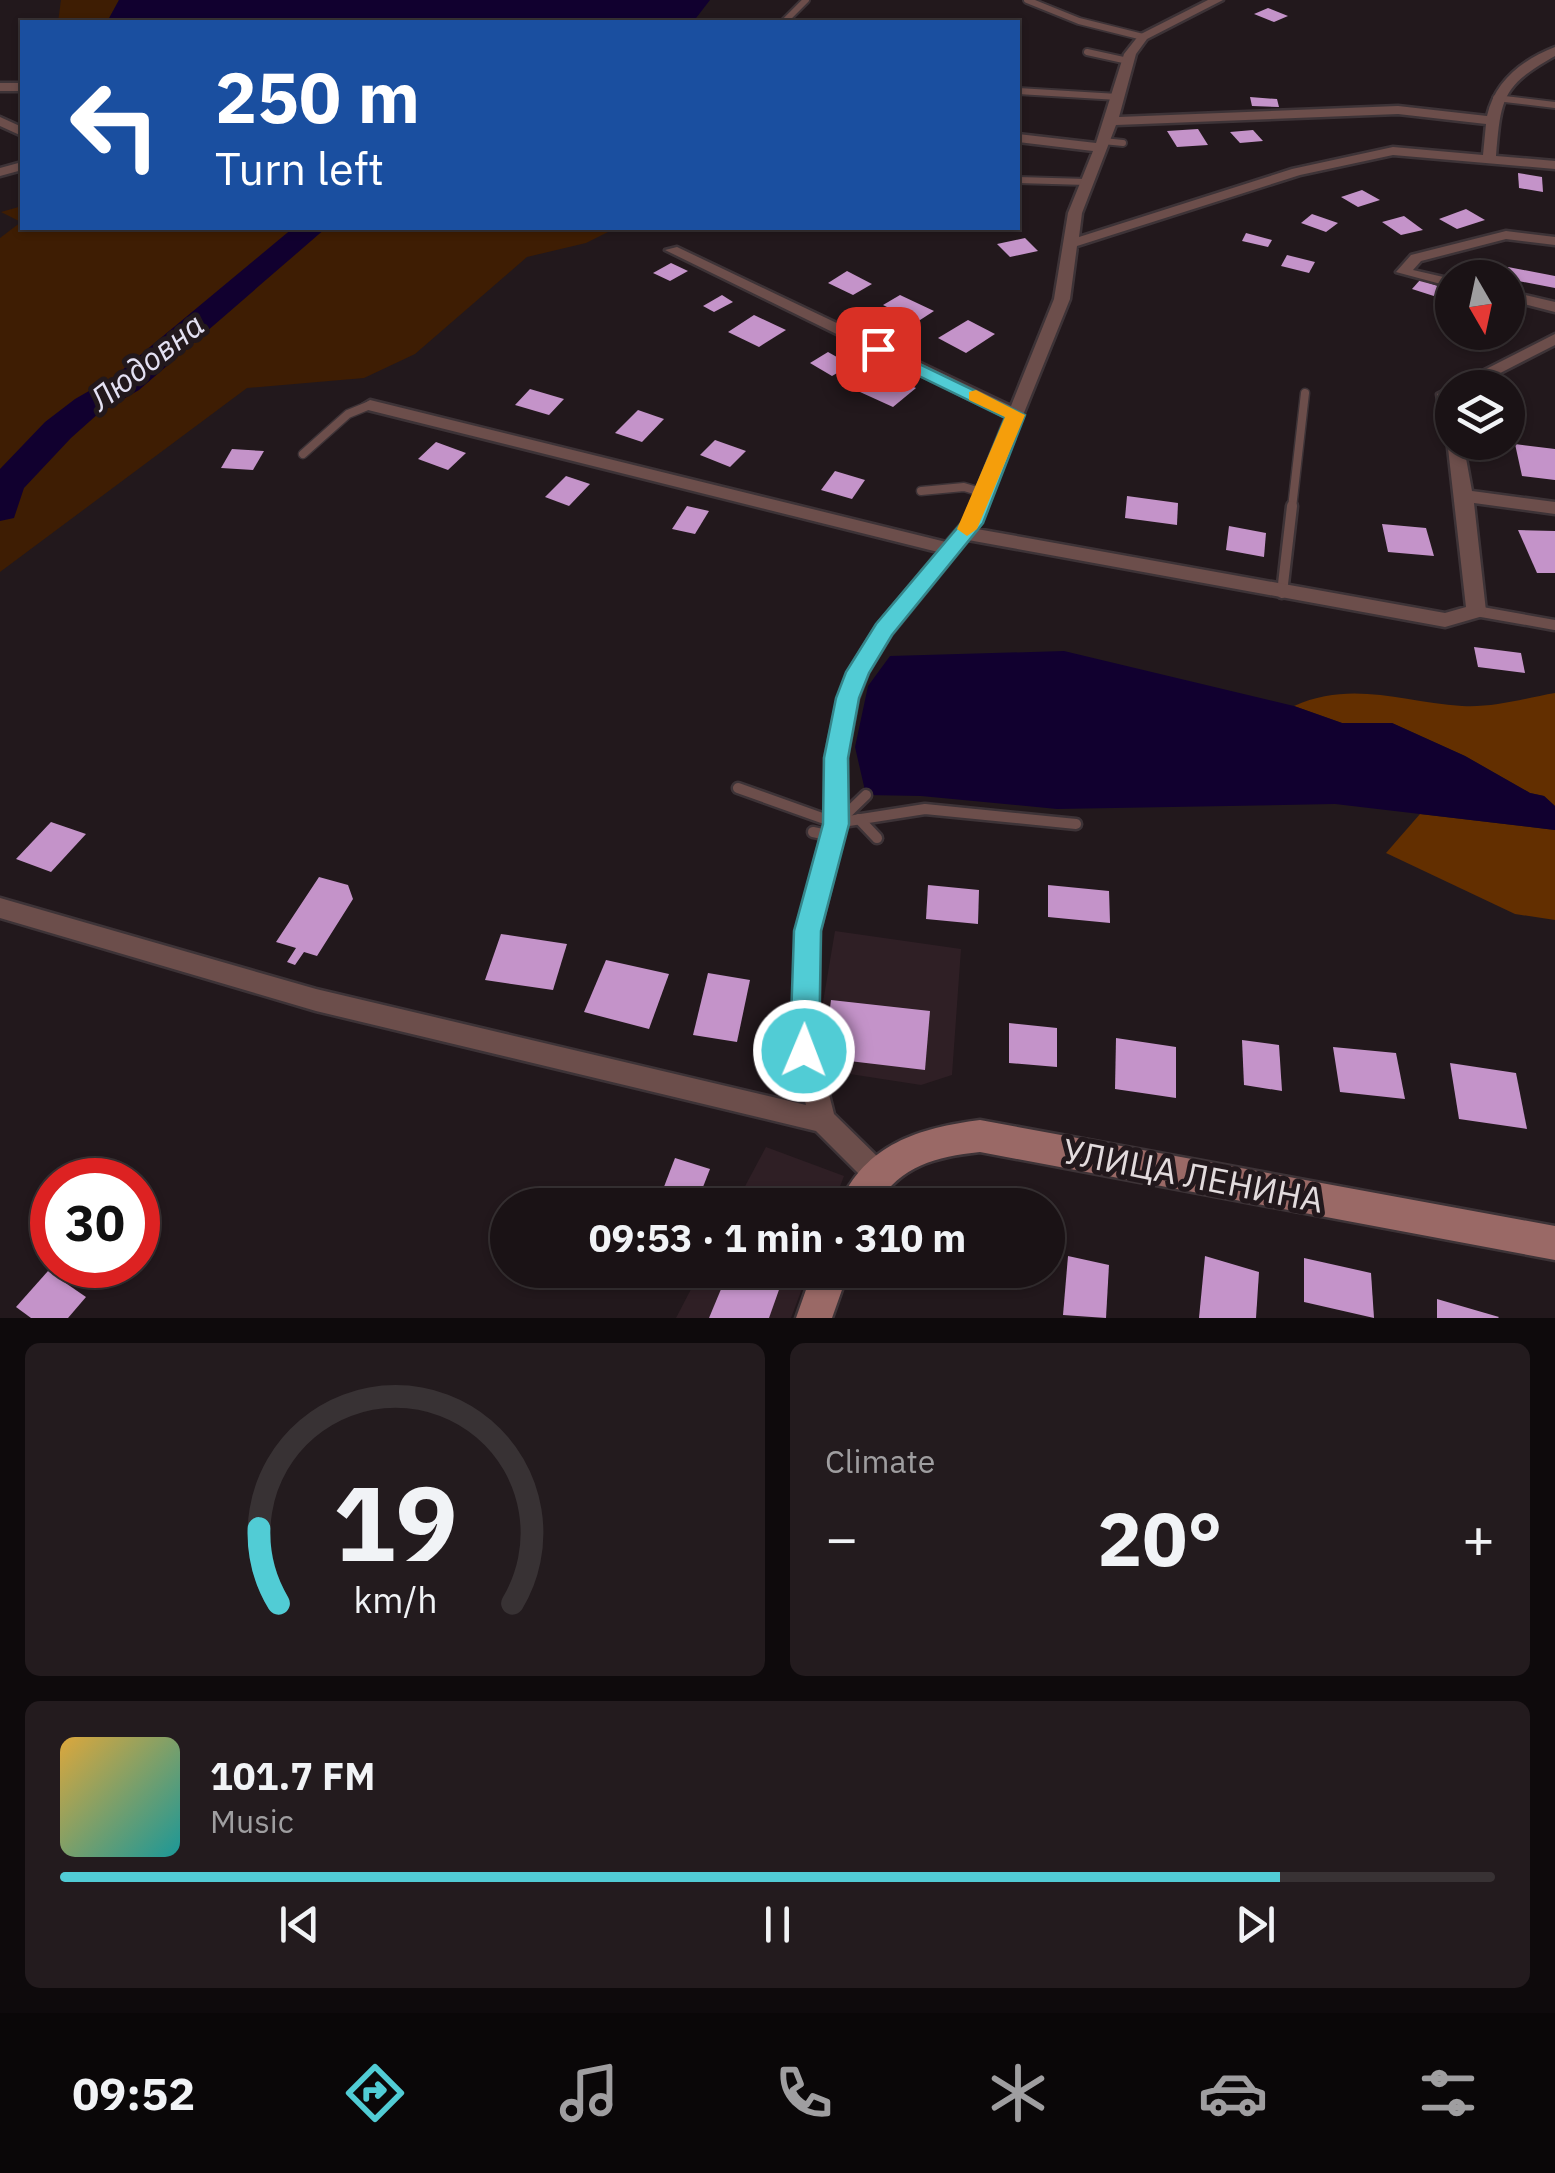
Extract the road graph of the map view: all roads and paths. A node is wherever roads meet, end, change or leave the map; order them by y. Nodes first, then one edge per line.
1 (806, 0) edge
2 (1027, 0) edge
3 (1216, 0) edge
4 (1112, 18) dead end
5 (786, 20) edge
6 (1115, 30) junction
7 (1143, 37) junction
8 (1555, 51) edge
9 (1087, 52) dead end
10 (1131, 68) junction
11 (1020, 92) edge
12 (1124, 95) junction
13 (1496, 98) junction
14 (1555, 105) edge
15 (1111, 121) junction
16 (1493, 121) junction
17 (1020, 138) edge
18 (1109, 144) junction
19 (1489, 158) junction
20 (1555, 165) edge
21 (1020, 180) edge
22 (1087, 182) junction
23 (1555, 241) edge
24 (1070, 244) junction
25 (672, 250) dead end
26 (1435, 280) edge
27 (1525, 300) edge
28 (1555, 307) edge
29 (1555, 339) edge
30 (1493, 370) edge
31 (1306, 393) dead end
32 (370, 405) joint
33 (1016, 415) junction
34 (302, 454) dead end
35 (1457, 460) edge
36 (921, 491) dead end
37 (984, 493) junction
38 (1464, 496) junction
39 (1555, 508) edge
40 (964, 532) junction
41 (949, 549) junction
42 (1282, 593) junction
43 (1476, 611) junction
44 (1555, 624) edge
45 (738, 788) dead end
46 (866, 795) dead end
47 (859, 820) junction
48 (1076, 824) dead end
49 (827, 831) junction
50 (877, 838) dead end
51 (0, 908) edge
52 (823, 1122) junction
53 (876, 1173) junction
54 (867, 1188) edge
55 (1555, 1244) edge
56 (825, 1288) edge
57 (814, 1318) edge

1 - 5 lane
2 - 6 lane
3 - 7 street
4 - 6 lane
6 - 7 lane
7 - 10 street
8 - 13 street
9 - 10 lane
10 - 12 street
11 - 12 lane
12 - 15 street
13 - 14 lane
13 - 16 street
15 - 16 street
15 - 18 street
16 - 19 street
17 - 18 street
18 - 22 street
19 - 20 street
19 - 24 street
21 - 22 lane
22 - 24 street
23 - 26 street
24 - 33 street
25 - 33 street
27 - 28 street
29 - 30 street
31 - 42 lane
32 - 34 lane
32 - 41 street
33 - 37 street
35 - 38 street
36 - 37 lane
37 - 40 street
38 - 39 street
38 - 43 street
40 - 41 street
40 - 42 street
41 - 49 street
42 - 43 street
43 - 44 lane
45 - 49 lane
46 - 49 lane
47 - 48 lane
47 - 49 lane
47 - 50 lane
49 - 52 street
51 - 52 street
52 - 53 street
53 - 54 main road, УЛИЦА ЛЕНИНА
53 - 55 main road, УЛИЦА ЛЕНИНА
56 - 57 main road

